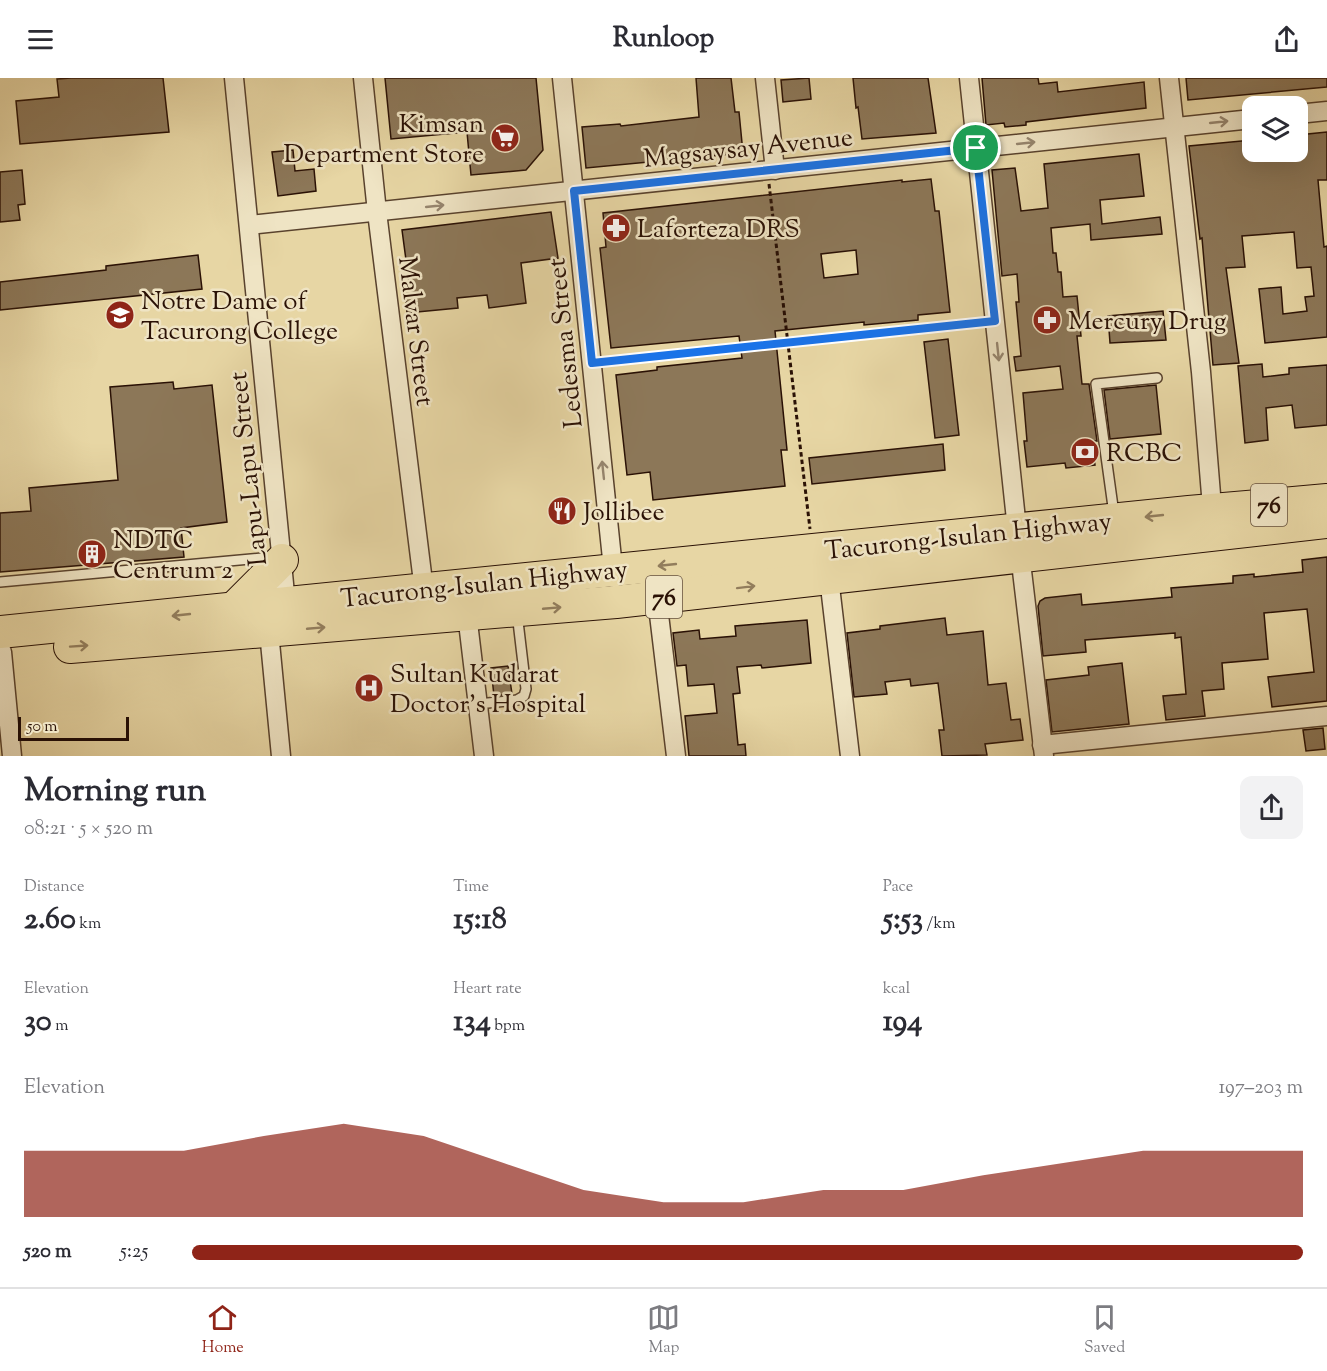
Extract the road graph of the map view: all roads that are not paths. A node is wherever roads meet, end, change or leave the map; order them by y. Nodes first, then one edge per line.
1 (234, 78) edge
2 (363, 78) edge
3 (562, 78) edge
4 (765, 78) edge
5 (969, 78) edge
6 (1168, 78) edge
7 (1327, 111) edge
8 (1308, 113) edge
9 (1242, 120) edge
10 (1174, 127) junction
11 (976, 148) junction
12 (771, 170) junction
13 (574, 191) junction
14 (377, 212) junction
15 (249, 225) junction
16 (1157, 378) dead end
17 (1327, 500) edge
18 (1115, 520) junction
19 (1327, 522) edge
20 (1214, 523) junction
21 (1019, 543) junction
22 (282, 558) junction
23 (613, 570) junction
24 (829, 578) junction
25 (0, 582) edge
26 (424, 590) junction
27 (657, 597) junction
28 (616, 602) junction
29 (286, 604) junction
30 (232, 610) junction
31 (517, 611) junction
32 (467, 614) junction
33 (269, 632) junction
34 (0, 645) edge
35 (478, 704) junction
36 (1327, 716) edge
37 (1043, 750) edge
38 (12, 756) edge
39 (281, 756) edge
40 (484, 756) edge
41 (676, 756) edge
42 (850, 756) edge

1 - 15 street, Lapu-Lapu Street
2 - 14 street, Malvar Street
3 - 13 street, Ledesma Street
4 - 12 street
5 - 11 street
6 - 10 street
7 - 8 street
10 -> 9 street, Magsaysay Avenue
11 -> 10 street, Magsaysay Avenue
10 - 20 street
11 - 12 street, Magsaysay Avenue
11 -> 21 street
12 - 13 street, Magsaysay Avenue
14 -> 13 street, Magsaysay Avenue
23 -> 13 street, Ledesma Street
14 - 15 street, Magsaysay Avenue
14 - 26 street, Malvar Street
15 - 22 street, Lapu-Lapu Street
16 - 18 lane
17 - 20 highway, Tacurong-Isulan Highway / 76
20 -> 18 highway, Tacurong-Isulan Highway / 76
18 - 21 highway, Tacurong-Isulan Highway / 76
19 - 20 highway, Tacurong-Isulan Highway / 76
20 - 21 highway, Tacurong-Isulan Highway / 76
21 -> 23 highway, Tacurong-Isulan Highway / 76
21 - 24 highway, Tacurong-Isulan Highway / 76
21 - 37 street
22 - 25 lane
22 - 29 street, Lapu-Lapu Street
22 - 30 highway
23 - 26 highway, Tacurong-Isulan Highway / 76
23 - 28 street, Ledesma Street
27 -> 24 highway, Tacurong-Isulan Highway / 76
24 - 42 street
26 - 29 highway, Tacurong-Isulan Highway / 76
27 - 28 highway, Tacurong-Isulan Highway / 76
27 - 41 street
31 -> 28 highway, Tacurong-Isulan Highway / 76
29 - 30 highway, Tacurong-Isulan Highway / 76
30 -> 34 highway, Tacurong-Isulan Highway / 76
31 - 32 highway, Tacurong-Isulan Highway / 76
31 - 35 lane
33 -> 32 highway, Tacurong-Isulan Highway / 76
32 - 35 street
34 -> 33 highway, Tacurong-Isulan Highway / 76
33 - 39 street
34 - 38 street
35 - 40 street
36 - 37 street

